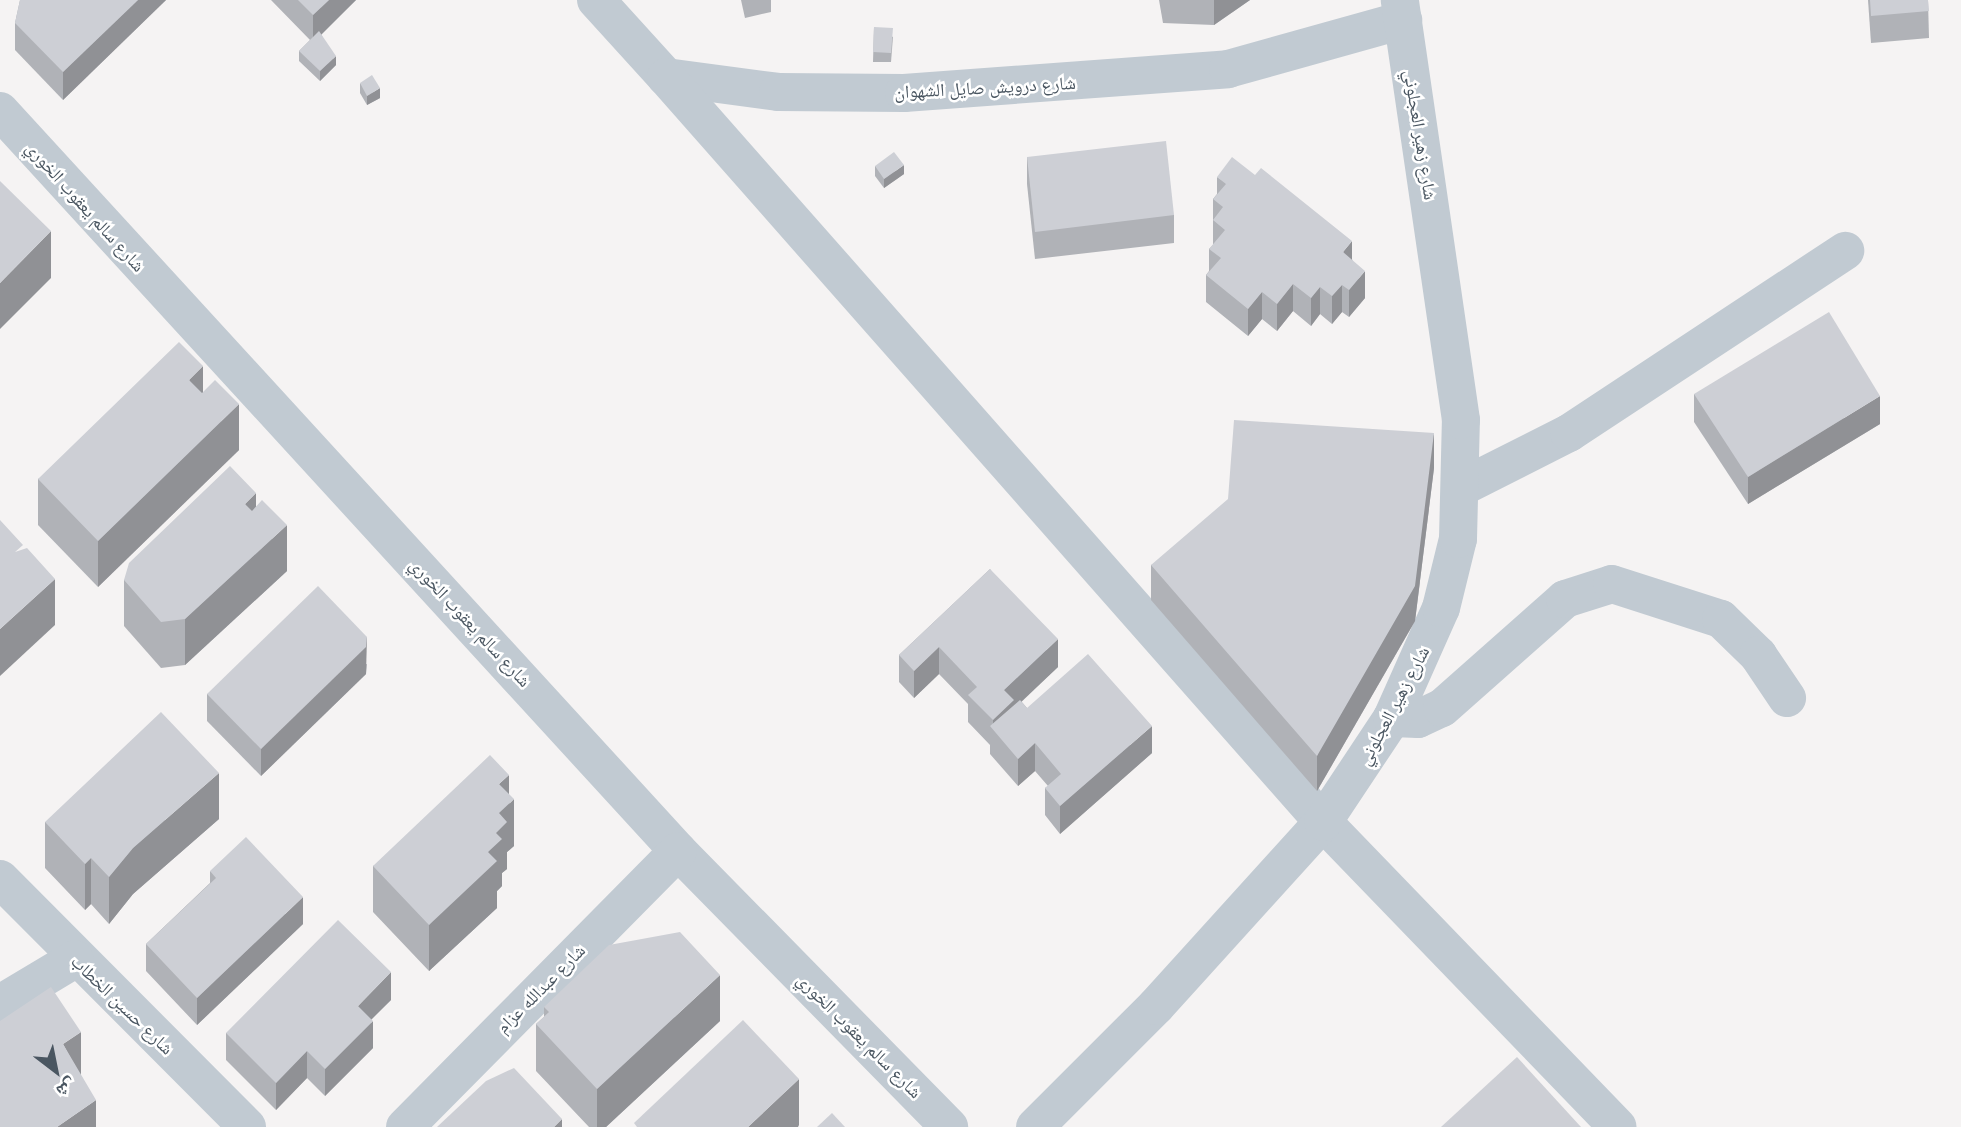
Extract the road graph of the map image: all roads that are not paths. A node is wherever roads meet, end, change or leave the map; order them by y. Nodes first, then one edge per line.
1 (596, 0) edge
2 (1401, 10) edge
3 (666, 77) junction
4 (0, 111) edge
5 (1845, 251) dead end
6 (1462, 486) junction
7 (1787, 698) dead end
8 (1392, 718) junction
9 (1323, 822) junction
10 (678, 851) junction
11 (0, 879) edge
12 (75, 960) junction
13 (0, 1004) edge
14 (247, 1127) edge
15 (405, 1127) edge
16 (949, 1127) edge
17 (1035, 1127) edge
18 (1618, 1127) edge

1 - 3 street
2 - 3 street, شارع درويش صايل الشهوان
2 - 6 street, شارع زهير العجلوني
3 - 9 street
4 - 10 street, شارع سالم يعقوب الخوري
5 - 6 street
6 - 8 street, شارع زهير العجلوني
7 - 8 street
8 - 9 street, شارع زهير العجلوني
9 - 17 street, شارع زهير العجلوني
9 - 18 street
10 - 15 street, شارع عبدالله عزام
10 - 16 street, شارع سالم يعقوب الخوري
11 - 12 street, شارع حسين الخطاب
12 - 13 street
12 - 14 street, شارع حسين الخطاب

